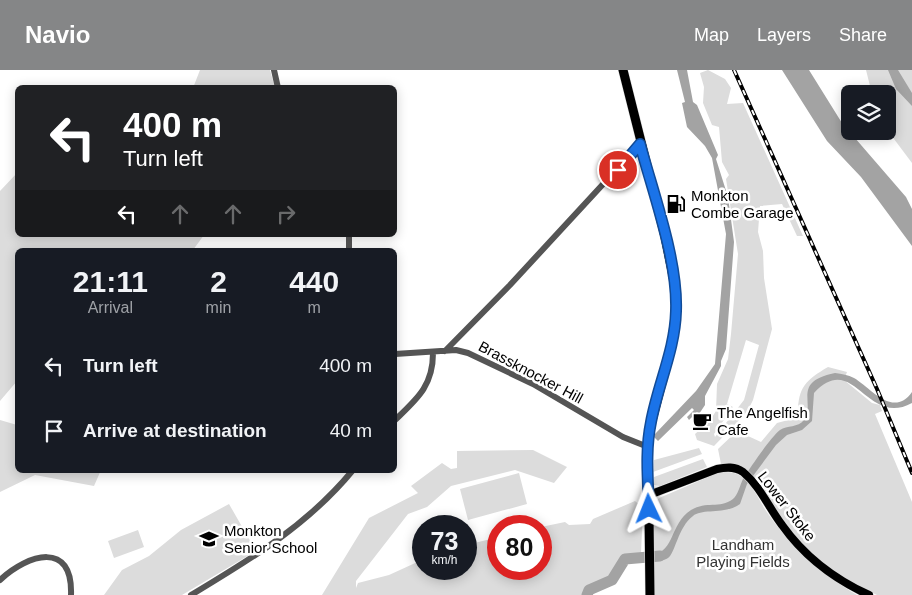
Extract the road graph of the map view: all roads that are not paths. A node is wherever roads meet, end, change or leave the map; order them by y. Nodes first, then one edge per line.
1 (274, 70) edge
2 (623, 70) edge
3 (277, 85) edge
4 (640, 144) junction
5 (446, 351) junction
6 (433, 353) junction
7 (397, 354) edge
8 (397, 418) edge
9 (643, 445) junction
10 (350, 473) edge
11 (649, 495) junction
12 (0, 580) edge
13 (71, 595) edge
14 (191, 595) edge
15 (650, 595) edge
16 (869, 595) edge

1 - 3 street
2 - 4 highway
4 - 5 street
4 - 9 highway
5 - 6 street, Brassknocker Hill
5 - 9 street, Brassknocker Hill
6 - 7 street, Brassknocker Hill
6 - 8 street
9 - 11 highway
10 - 14 street
11 - 15 highway
11 - 16 main road, Lower Stoke
12 - 13 street

